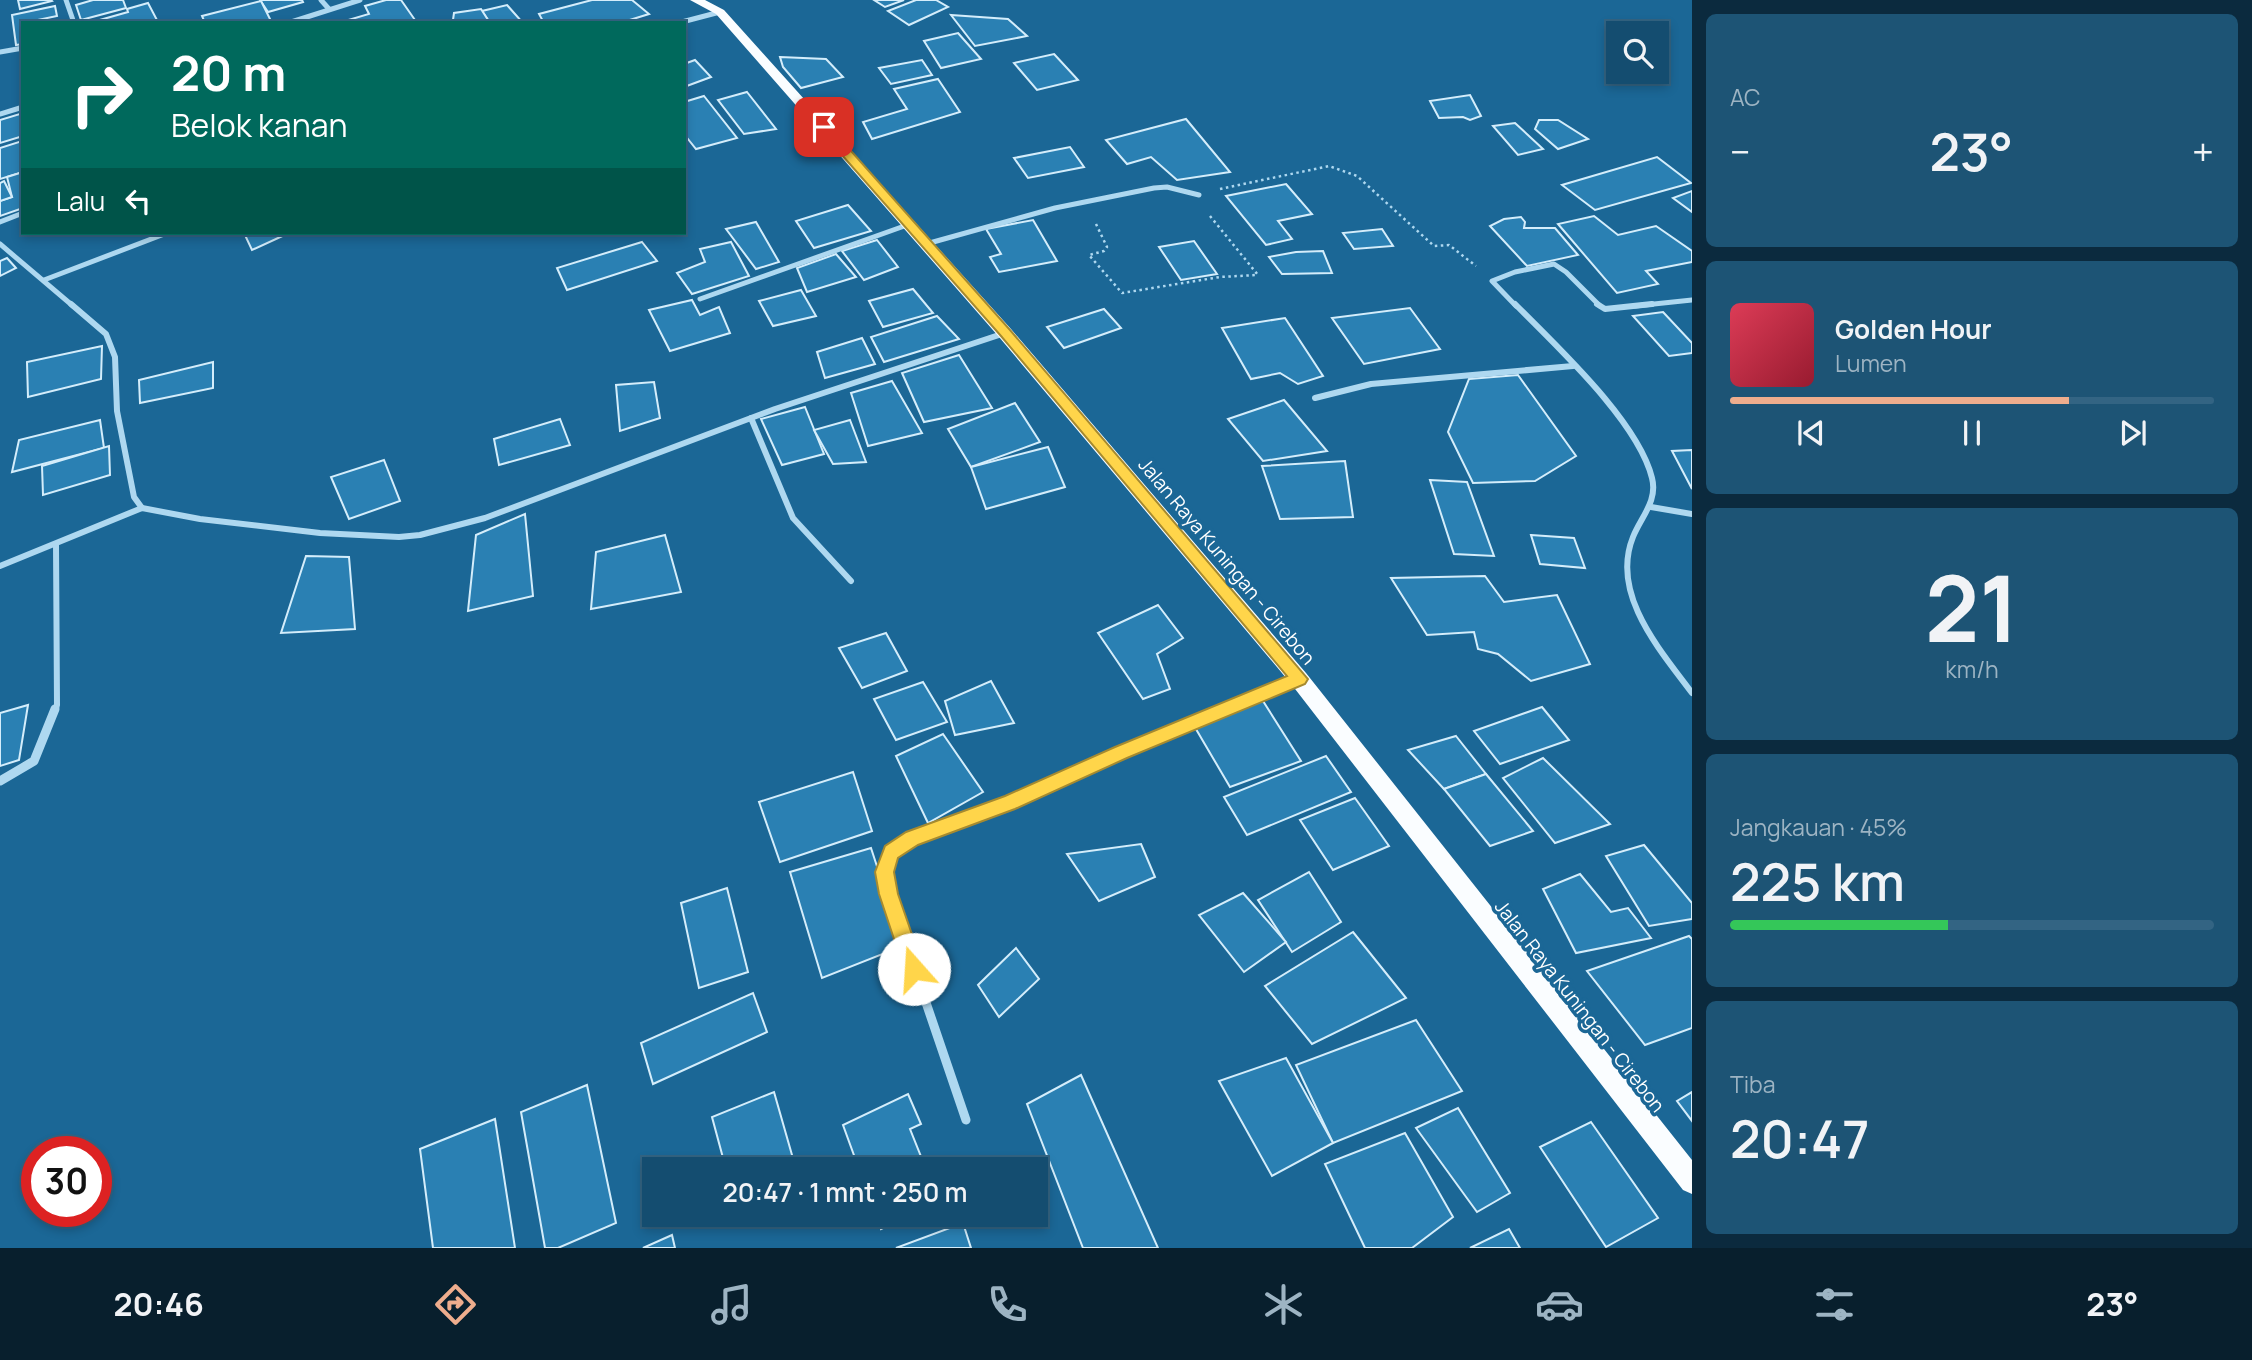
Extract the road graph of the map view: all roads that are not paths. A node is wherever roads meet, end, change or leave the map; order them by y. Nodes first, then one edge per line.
1 (66, 0) edge
2 (321, 0) edge
3 (360, 0) edge
4 (696, 0) edge
5 (329, 9) junction
6 (720, 12) junction
7 (73, 21) edge
8 (295, 21) edge
9 (686, 21) edge
10 (21, 48) edge
11 (0, 52) edge
12 (21, 108) edge
13 (0, 114) edge
14 (1199, 195) road end
15 (21, 215) edge
16 (0, 222) edge
17 (911, 224) junction
18 (162, 235) edge
19 (0, 244) edge
20 (926, 244) junction
21 (44, 280) junction
22 (700, 299) dead end
23 (1692, 300) edge
24 (1005, 333) junction
25 (1573, 366) junction
26 (1315, 398) dead end
27 (751, 418) junction
28 (1651, 507) junction
29 (142, 508) junction
30 (1692, 514) edge
31 (56, 544) junction
32 (0, 566) edge
33 (851, 581) dead end
34 (1692, 676) edge
35 (1681, 678) junction
36 (1299, 679) junction
37 (1692, 693) edge
38 (0, 781) edge
39 (966, 1119) dead end
40 (1692, 1181) edge

1 - 7 street
2 - 5 street
3 - 5 street
4 - 6 highway, Jalan Raya Kuningan - Cirebon
5 - 8 street
6 - 9 street
6 - 17 highway, Jalan Raya Kuningan - Cirebon
10 - 11 street
12 - 13 street
14 - 20 street
15 - 16 street
17 - 20 highway, Jalan Raya Kuningan - Cirebon
17 - 22 street
18 - 21 street
19 - 21 street
20 - 24 highway, Jalan Raya Kuningan - Cirebon
21 - 29 street
23 - 25 street
24 - 27 street
24 - 36 highway, Jalan Raya Kuningan - Cirebon
25 - 26 street
25 - 28 street
27 - 29 street
27 - 33 street
28 - 30 street
28 - 35 street
29 - 31 street
31 - 32 street
31 - 38 street
34 - 35 street
35 - 37 street
36 - 39 street
36 - 40 highway, Jalan Raya Kuningan - Cirebon

